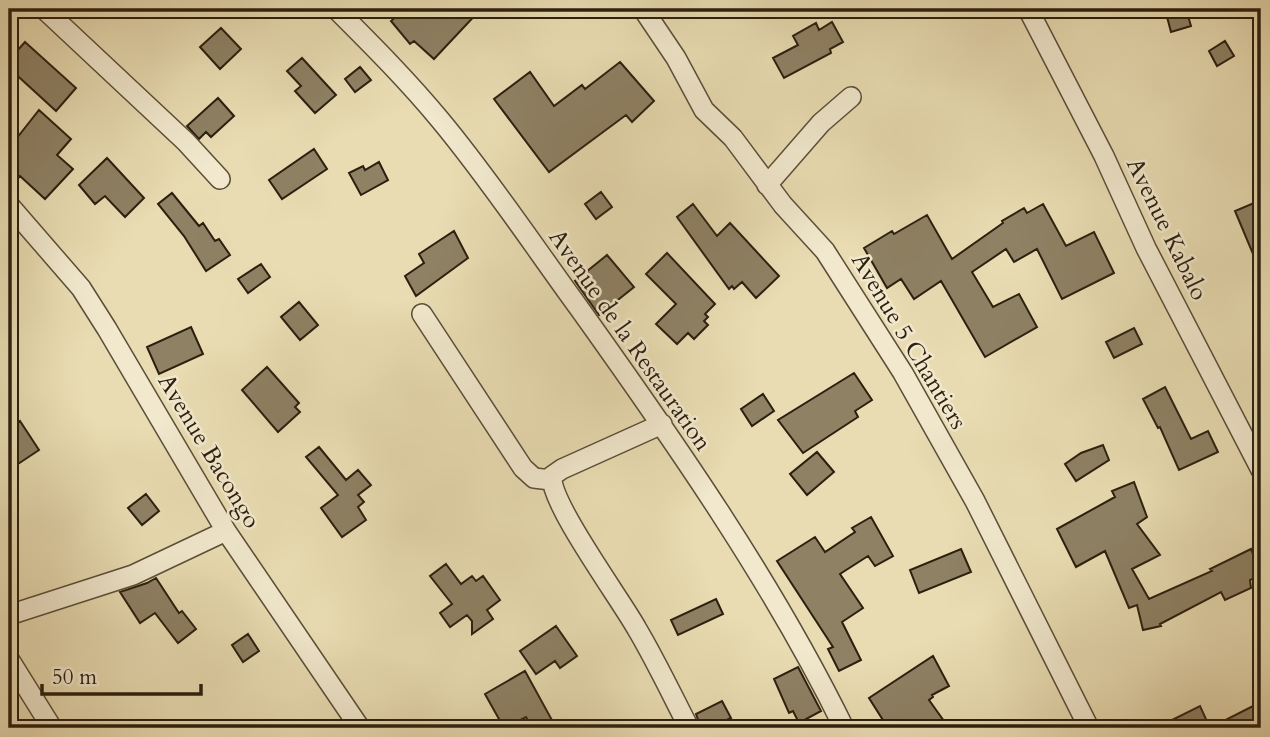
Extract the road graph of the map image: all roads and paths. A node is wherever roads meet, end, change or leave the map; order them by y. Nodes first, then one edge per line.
1 (44, 9) edge
2 (336, 9) edge
3 (643, 9) edge
4 (1028, 9) edge
5 (851, 97) dead end
6 (220, 179) dead end
7 (767, 185) junction
8 (9, 205) edge
9 (422, 314) dead end
10 (662, 424) junction
11 (1261, 470) edge
12 (551, 480) junction
13 (226, 530) junction
14 (9, 615) edge
15 (9, 659) edge
16 (52, 728) edge
17 (360, 728) edge
18 (689, 728) edge
19 (844, 728) edge
20 (1089, 728) edge

1 - 6 street
2 - 10 street, Avenue de la Restauration
3 - 7 street, Avenue 5 Chantiers
4 - 11 street, Avenue Kabalo
5 - 7 street
7 - 20 street, Avenue 5 Chantiers
8 - 13 street, Avenue Bacongo
9 - 12 street
10 - 12 street, Avenue de la Restauration
10 - 19 street, Avenue de la Restauration
12 - 18 street
13 - 14 street
13 - 17 street, Avenue Bacongo
15 - 16 street

